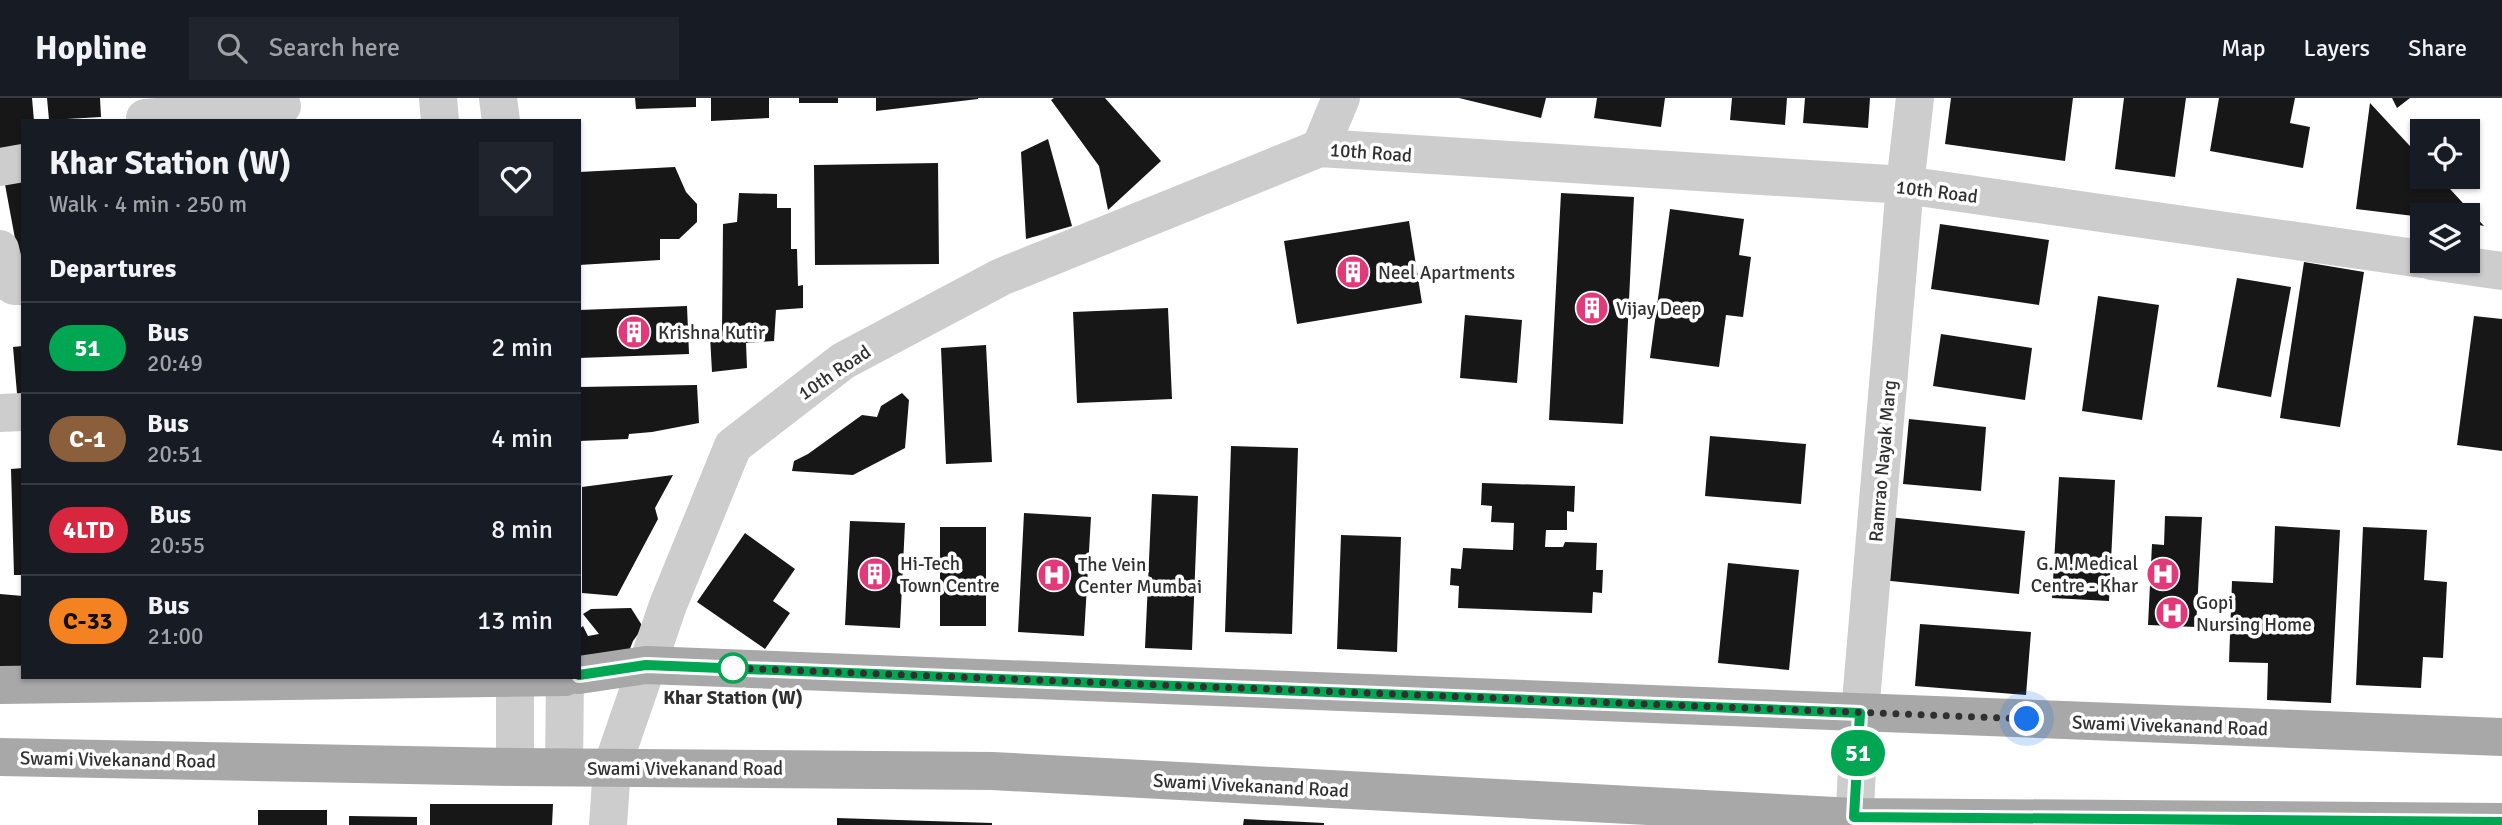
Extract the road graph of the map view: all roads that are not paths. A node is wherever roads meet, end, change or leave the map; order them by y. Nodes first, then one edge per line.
1 (438, 98) edge
2 (499, 98) edge
3 (1341, 98) edge
4 (1915, 98) edge
5 (282, 106) dead end
6 (144, 112) edge
7 (440, 119) edge
8 (501, 119) edge
9 (1320, 148) junction
10 (21, 163) edge
11 (0, 167) edge
12 (1905, 185) junction
13 (0, 249) edge
14 (2410, 258) edge
15 (2480, 268) edge
16 (2502, 271) edge
17 (21, 285) edge
18 (21, 412) edge
19 (0, 413) edge
20 (646, 665) junction
21 (581, 675) edge
22 (441, 679) edge
23 (515, 679) edge
24 (565, 679) edge
25 (0, 685) edge
26 (1860, 713) junction
27 (2502, 737) edge
28 (0, 757) edge
29 (515, 767) junction
30 (564, 767) junction
31 (611, 767) junction
32 (1854, 821) edge
33 (2502, 822) edge
34 (608, 825) edge

1 - 7 street
2 - 8 street
3 - 9 street
4 - 12 street, Ramrao Nayak Marg
5 - 6 street
9 - 12 street, 10th Road
9 - 20 street, 10th Road
10 - 11 street
12 - 14 street, 10th Road
12 - 26 street, Ramrao Nayak Marg
13 - 17 street
15 - 16 street
18 - 19 street
20 - 21 main road, Swami Vivekanand Road
20 - 26 main road, Swami Vivekanand Road
20 - 31 street, 10th Road
22 - 25 main road
23 - 29 street
24 - 30 street
26 - 27 main road, Swami Vivekanand Road
26 - 32 street, Ramrao Nayak Marg
28 - 29 main road, Swami Vivekanand Road
29 - 30 main road, Swami Vivekanand Road
30 - 31 main road, Swami Vivekanand Road
31 - 32 main road, Swami Vivekanand Road
31 - 34 street, 10th Road
32 - 33 main road, Swami Vivekanand Road

